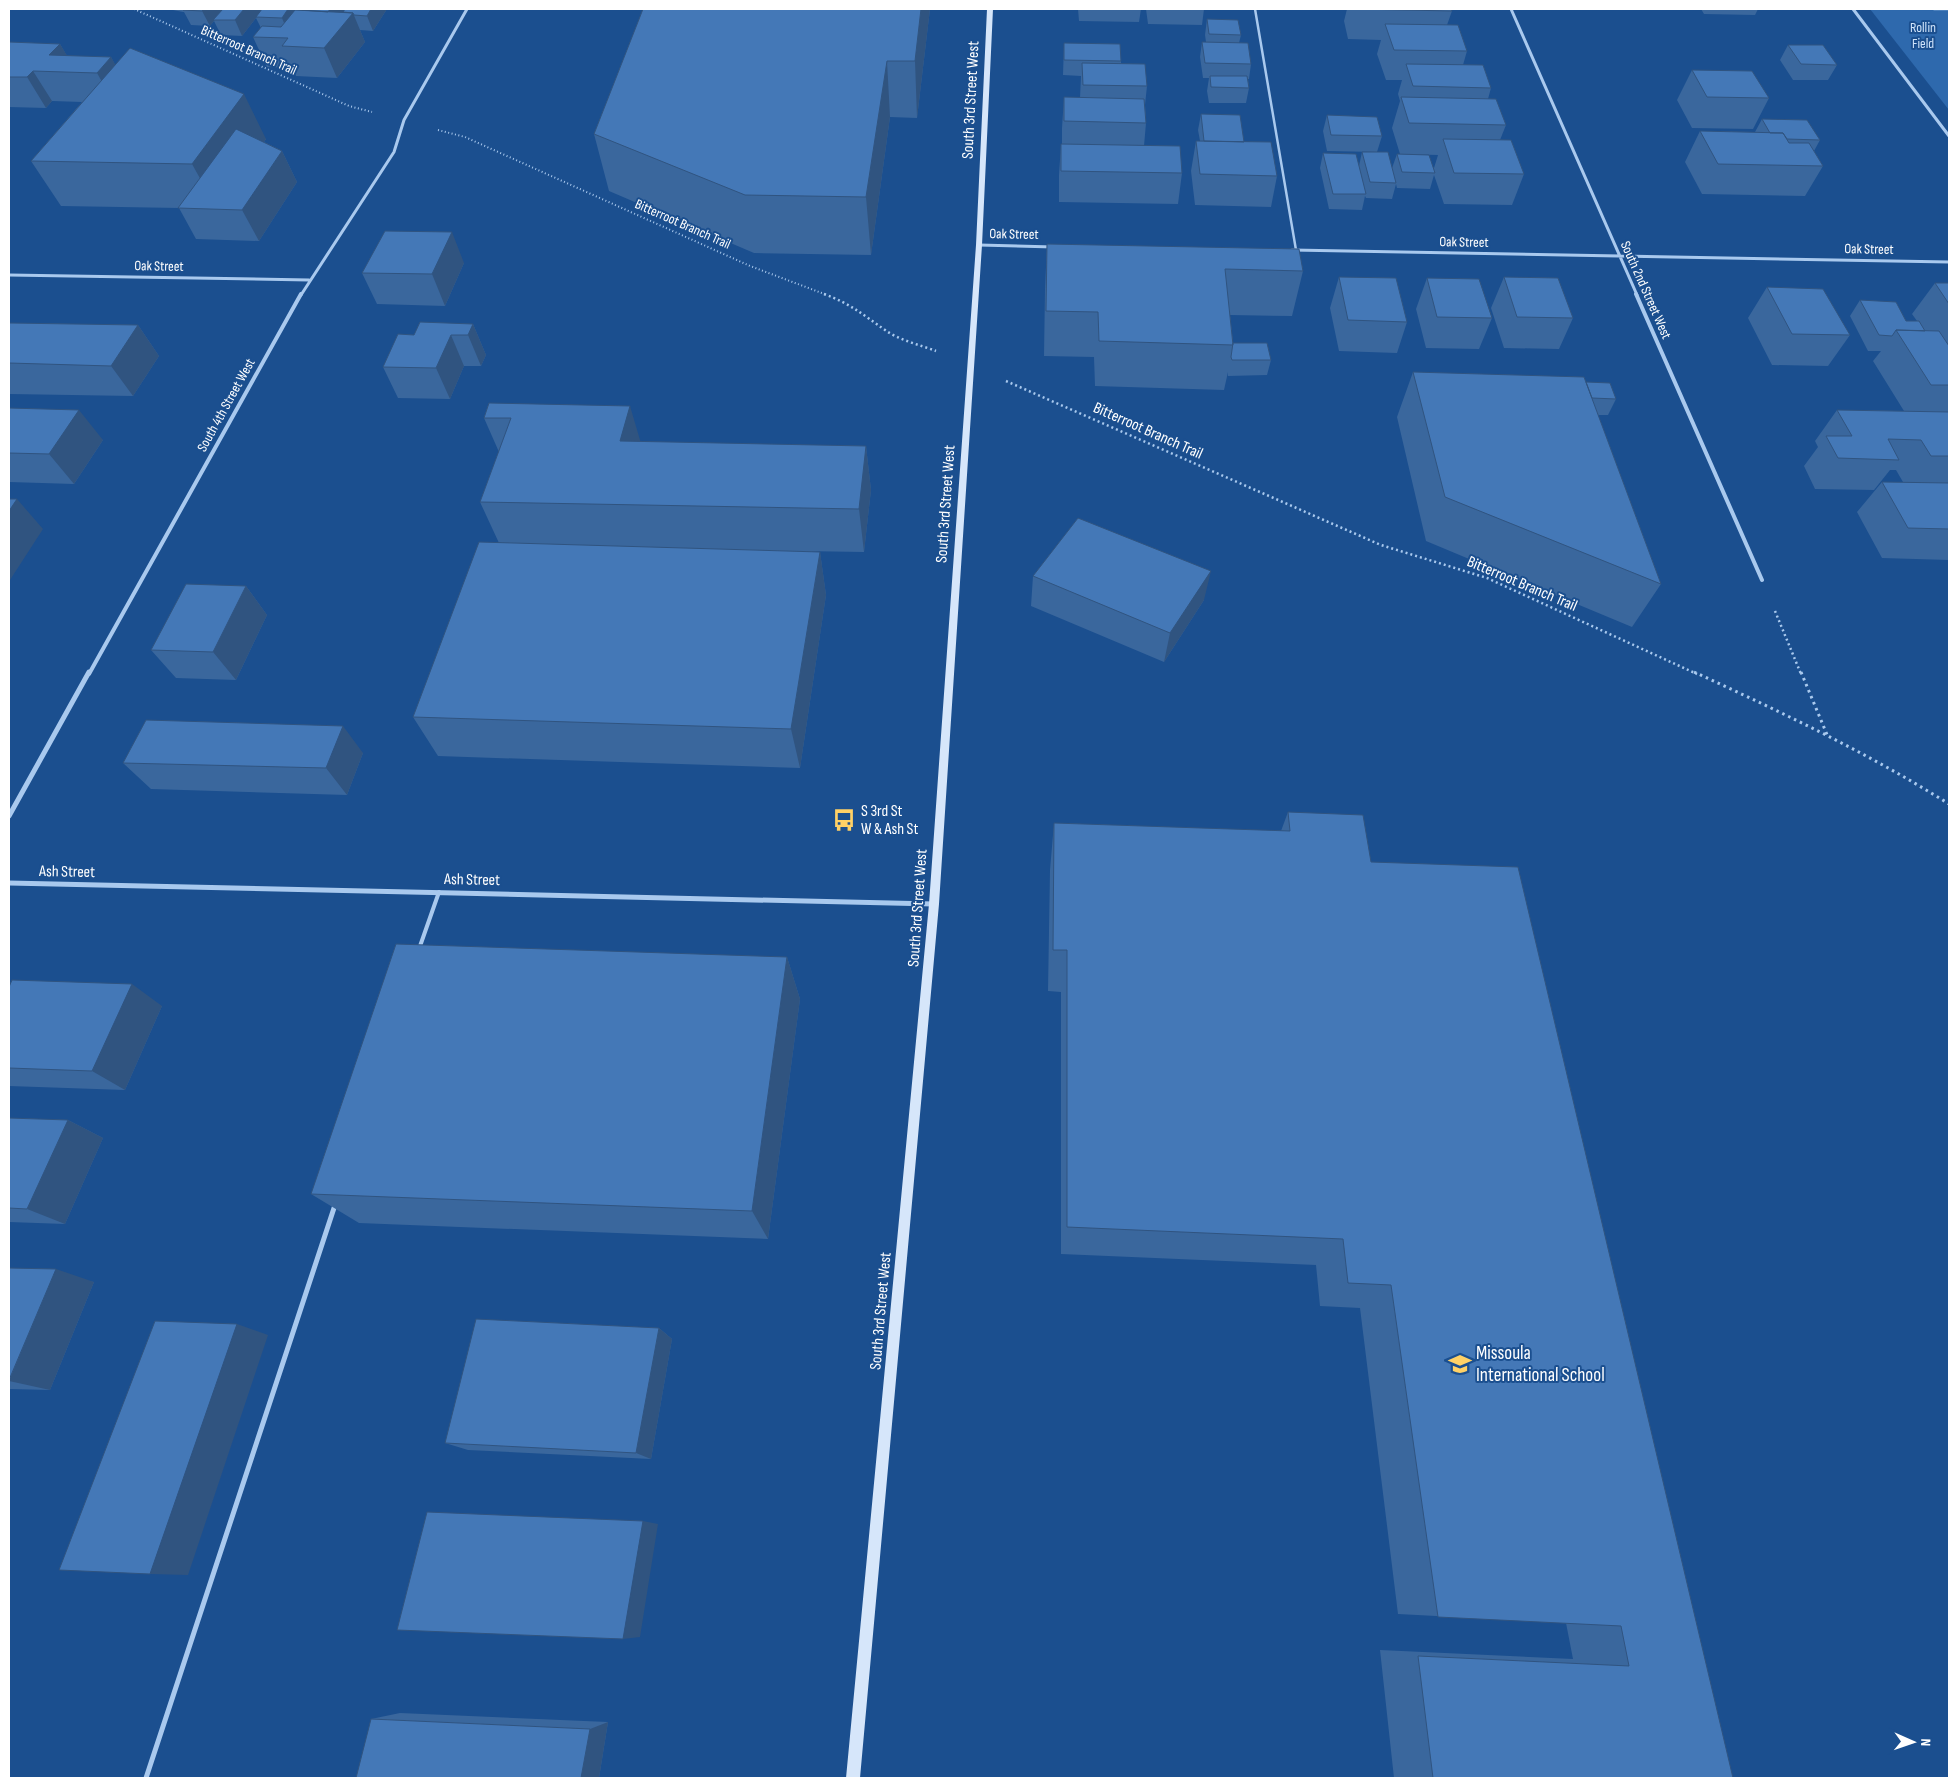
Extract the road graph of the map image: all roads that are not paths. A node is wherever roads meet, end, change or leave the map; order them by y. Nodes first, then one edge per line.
1 (467, 9) edge
2 (990, 9) edge
3 (1255, 9) edge
4 (1510, 9) edge
5 (1853, 9) edge
6 (1934, 9) edge
7 (1949, 9) edge
8 (1949, 136) edge
9 (979, 245) junction
10 (1055, 247) edge
11 (1286, 250) edge
12 (1296, 250) junction
13 (1619, 255) junction
14 (1949, 262) edge
15 (9, 275) edge
16 (309, 280) junction
17 (1762, 580) road end
18 (9, 816) edge
19 (9, 883) edge
20 (438, 892) junction
21 (934, 904) junction
22 (416, 958) edge
23 (336, 1201) edge
24 (146, 1778) edge
25 (853, 1778) edge

1 - 16 street, South 4th Street West
2 - 9 main road, South 3rd Street West
3 - 12 lane
4 - 13 street, South 2nd Street West
5 - 8 street
6 - 7 lane
9 - 10 street, Oak Street
9 - 21 main road, South 3rd Street West
11 - 12 street, Oak Street
12 - 13 street, Oak Street
13 - 14 street, Oak Street
13 - 17 street, South 2nd Street West
15 - 16 street, Oak Street
16 - 18 street, South 4th Street West
19 - 20 street, Ash Street
20 - 21 street, Ash Street
20 - 22 lane
21 - 25 main road, South 3rd Street West
23 - 24 lane

